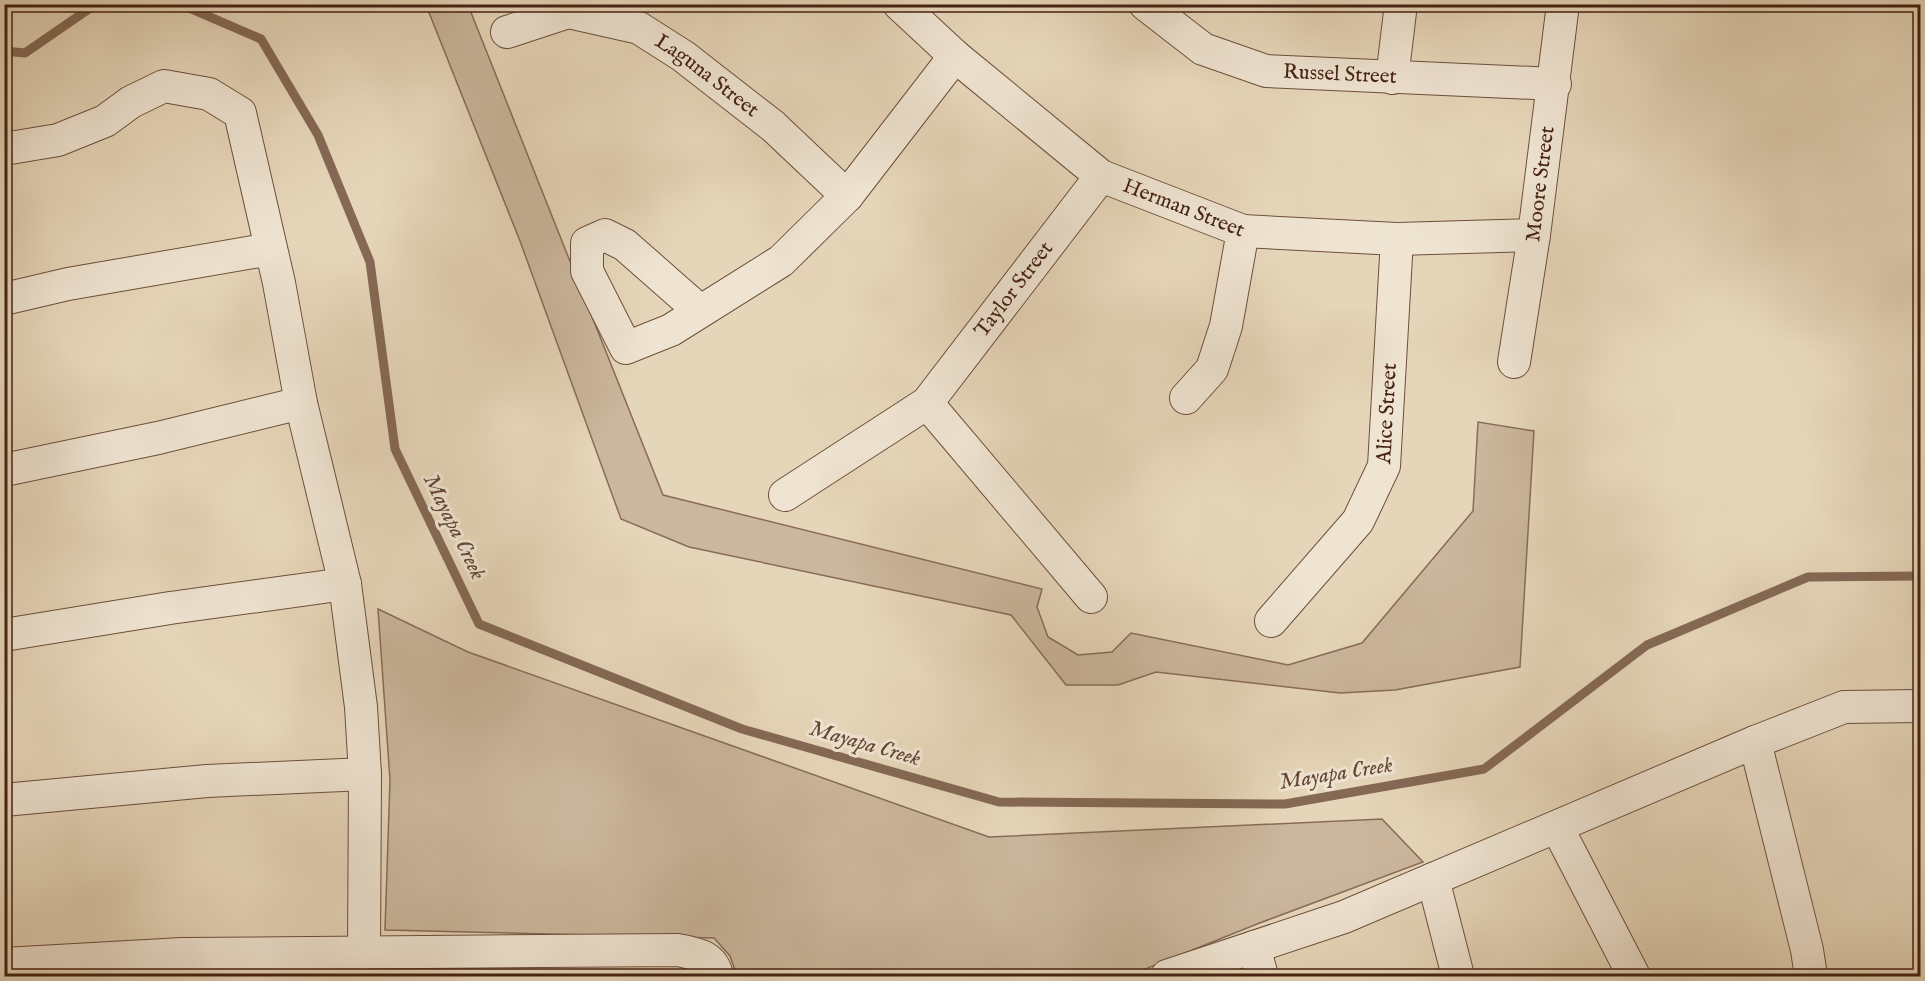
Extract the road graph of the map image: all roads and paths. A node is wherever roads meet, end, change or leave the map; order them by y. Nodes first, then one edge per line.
1 (899, 4) edge
2 (1145, 4) edge
3 (1401, 4) edge
4 (1563, 4) edge
5 (507, 32) dead end
6 (955, 56) junction
7 (1392, 78) junction
8 (1555, 84) junction
9 (4, 149) edge
10 (1101, 176) junction
11 (847, 196) junction
12 (1243, 231) junction
13 (1534, 235) junction
14 (1396, 239) junction
15 (271, 249) junction
16 (4, 299) edge
17 (700, 311) dead end
18 (1514, 362) dead end
19 (1186, 398) dead end
20 (301, 403) junction
21 (927, 403) junction
22 (4, 470) edge
23 (784, 495) dead end
24 (345, 584) junction
25 (1091, 597) dead end
26 (1270, 621) dead end
27 (4, 635) edge
28 (1920, 706) edge
29 (1755, 742) junction
30 (365, 774) junction
31 (4, 800) edge
32 (1557, 827) junction
33 (1433, 879) junction
34 (1254, 947) junction
35 (364, 953) junction
36 (4, 964) edge
37 (184, 965) edge
38 (717, 976) edge
39 (1167, 976) edge
40 (1262, 976) edge
41 (1458, 976) edge
42 (1634, 976) edge
43 (1811, 976) edge

1 - 6 street, Herman Street
2 - 7 street, Russel Street
3 - 7 street
4 - 8 street, Moore Street
5 - 11 street, Laguna Street
6 - 10 street, Herman Street
6 - 11 street
7 - 8 street, Russel Street
8 - 13 street, Moore Street
9 - 15 street
10 - 12 street, Herman Street
10 - 21 street, Taylor Street
11 - 17 street
12 - 14 street, Herman Street
12 - 19 street
13 - 14 street, Herman Street
13 - 18 street, Moore Street
14 - 26 street, Alice Street
15 - 16 street
15 - 20 street
20 - 22 street
20 - 24 street
21 - 23 street, Taylor Street
21 - 25 street
24 - 27 street
24 - 30 street
28 - 29 street
29 - 32 street
29 - 43 street
30 - 31 street
30 - 35 street
32 - 33 street
32 - 42 street
33 - 34 street
33 - 41 street
34 - 39 street
34 - 40 street
35 - 37 street
35 - 38 street
36 - 37 street

